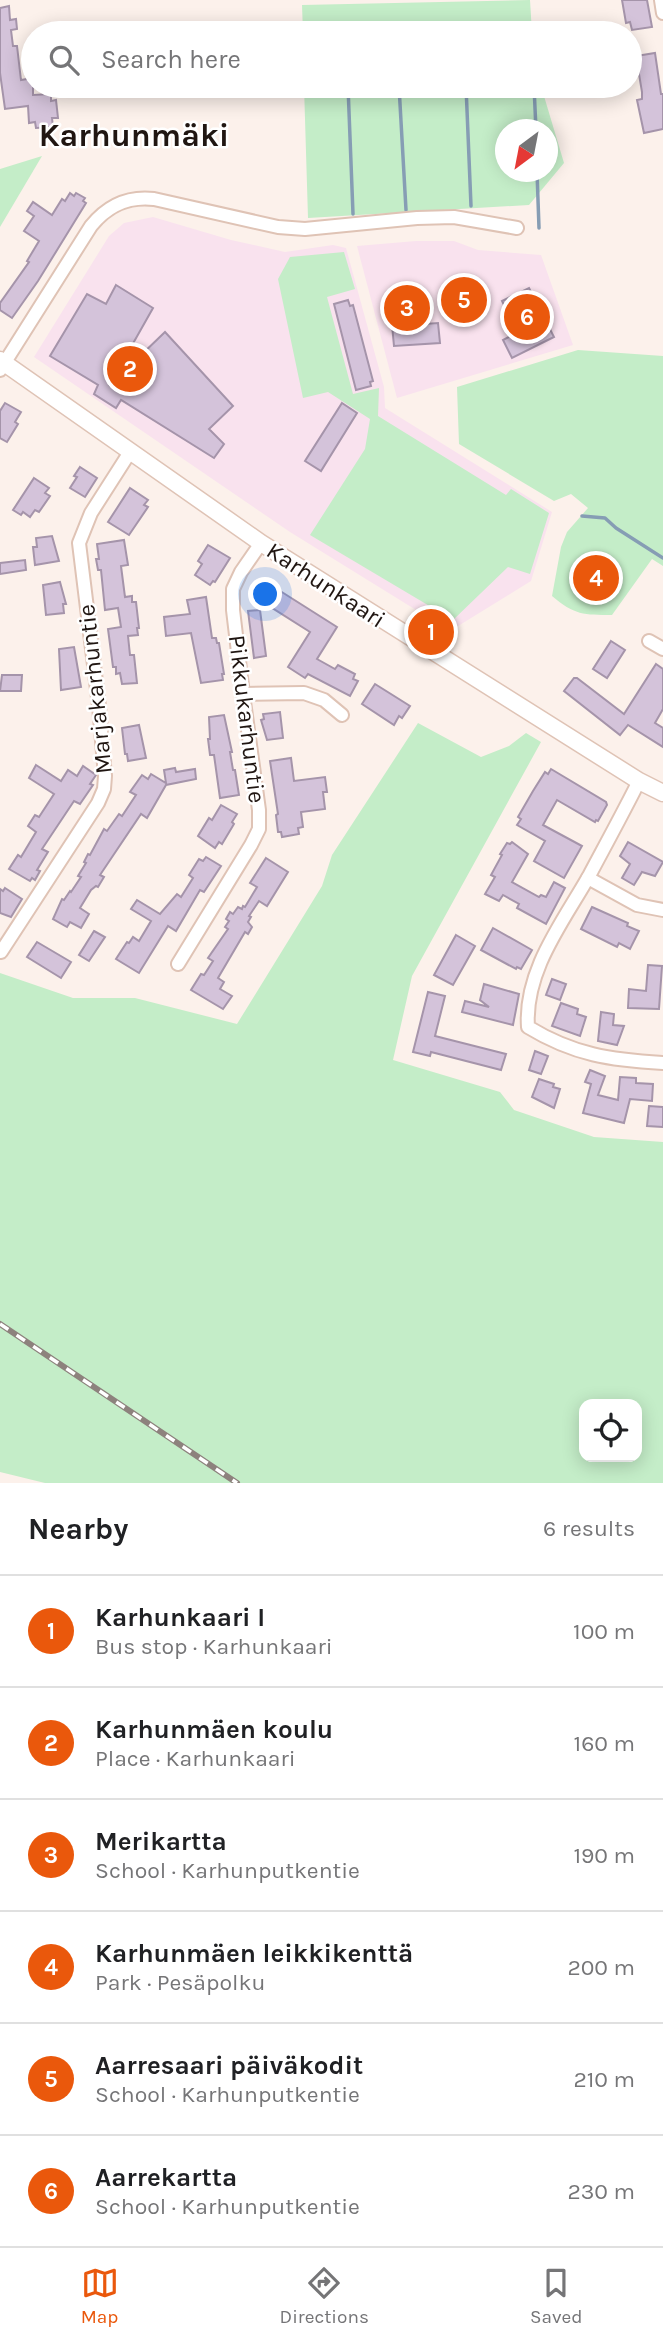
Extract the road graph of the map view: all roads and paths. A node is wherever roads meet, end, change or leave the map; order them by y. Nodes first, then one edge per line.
1 (661, 0) edge
2 (663, 13) edge
3 (517, 228) dead end
4 (2, 365) edge
5 (130, 452) junction
6 (261, 543) junction
7 (649, 640) dead end
8 (663, 649) edge
9 (243, 694) junction
10 (342, 715) dead end
11 (639, 781) junction
12 (663, 793) edge
13 (588, 878) junction
14 (663, 909) edge
15 (1, 952) edge
16 (178, 964) dead end
17 (663, 1063) edge

1 - 2 street
3 - 4 street
4 - 5 street, Karhunkaari
5 - 6 street, Karhunkaari
5 - 15 street, Marjakarhuntie
6 - 9 street, Pikkukarhuntie
6 - 11 street, Karhunkaari
7 - 8 street
9 - 10 street
9 - 16 street, Pikkukarhuntie
11 - 12 street, Karhunkaari
11 - 13 street
13 - 14 street
13 - 17 street

